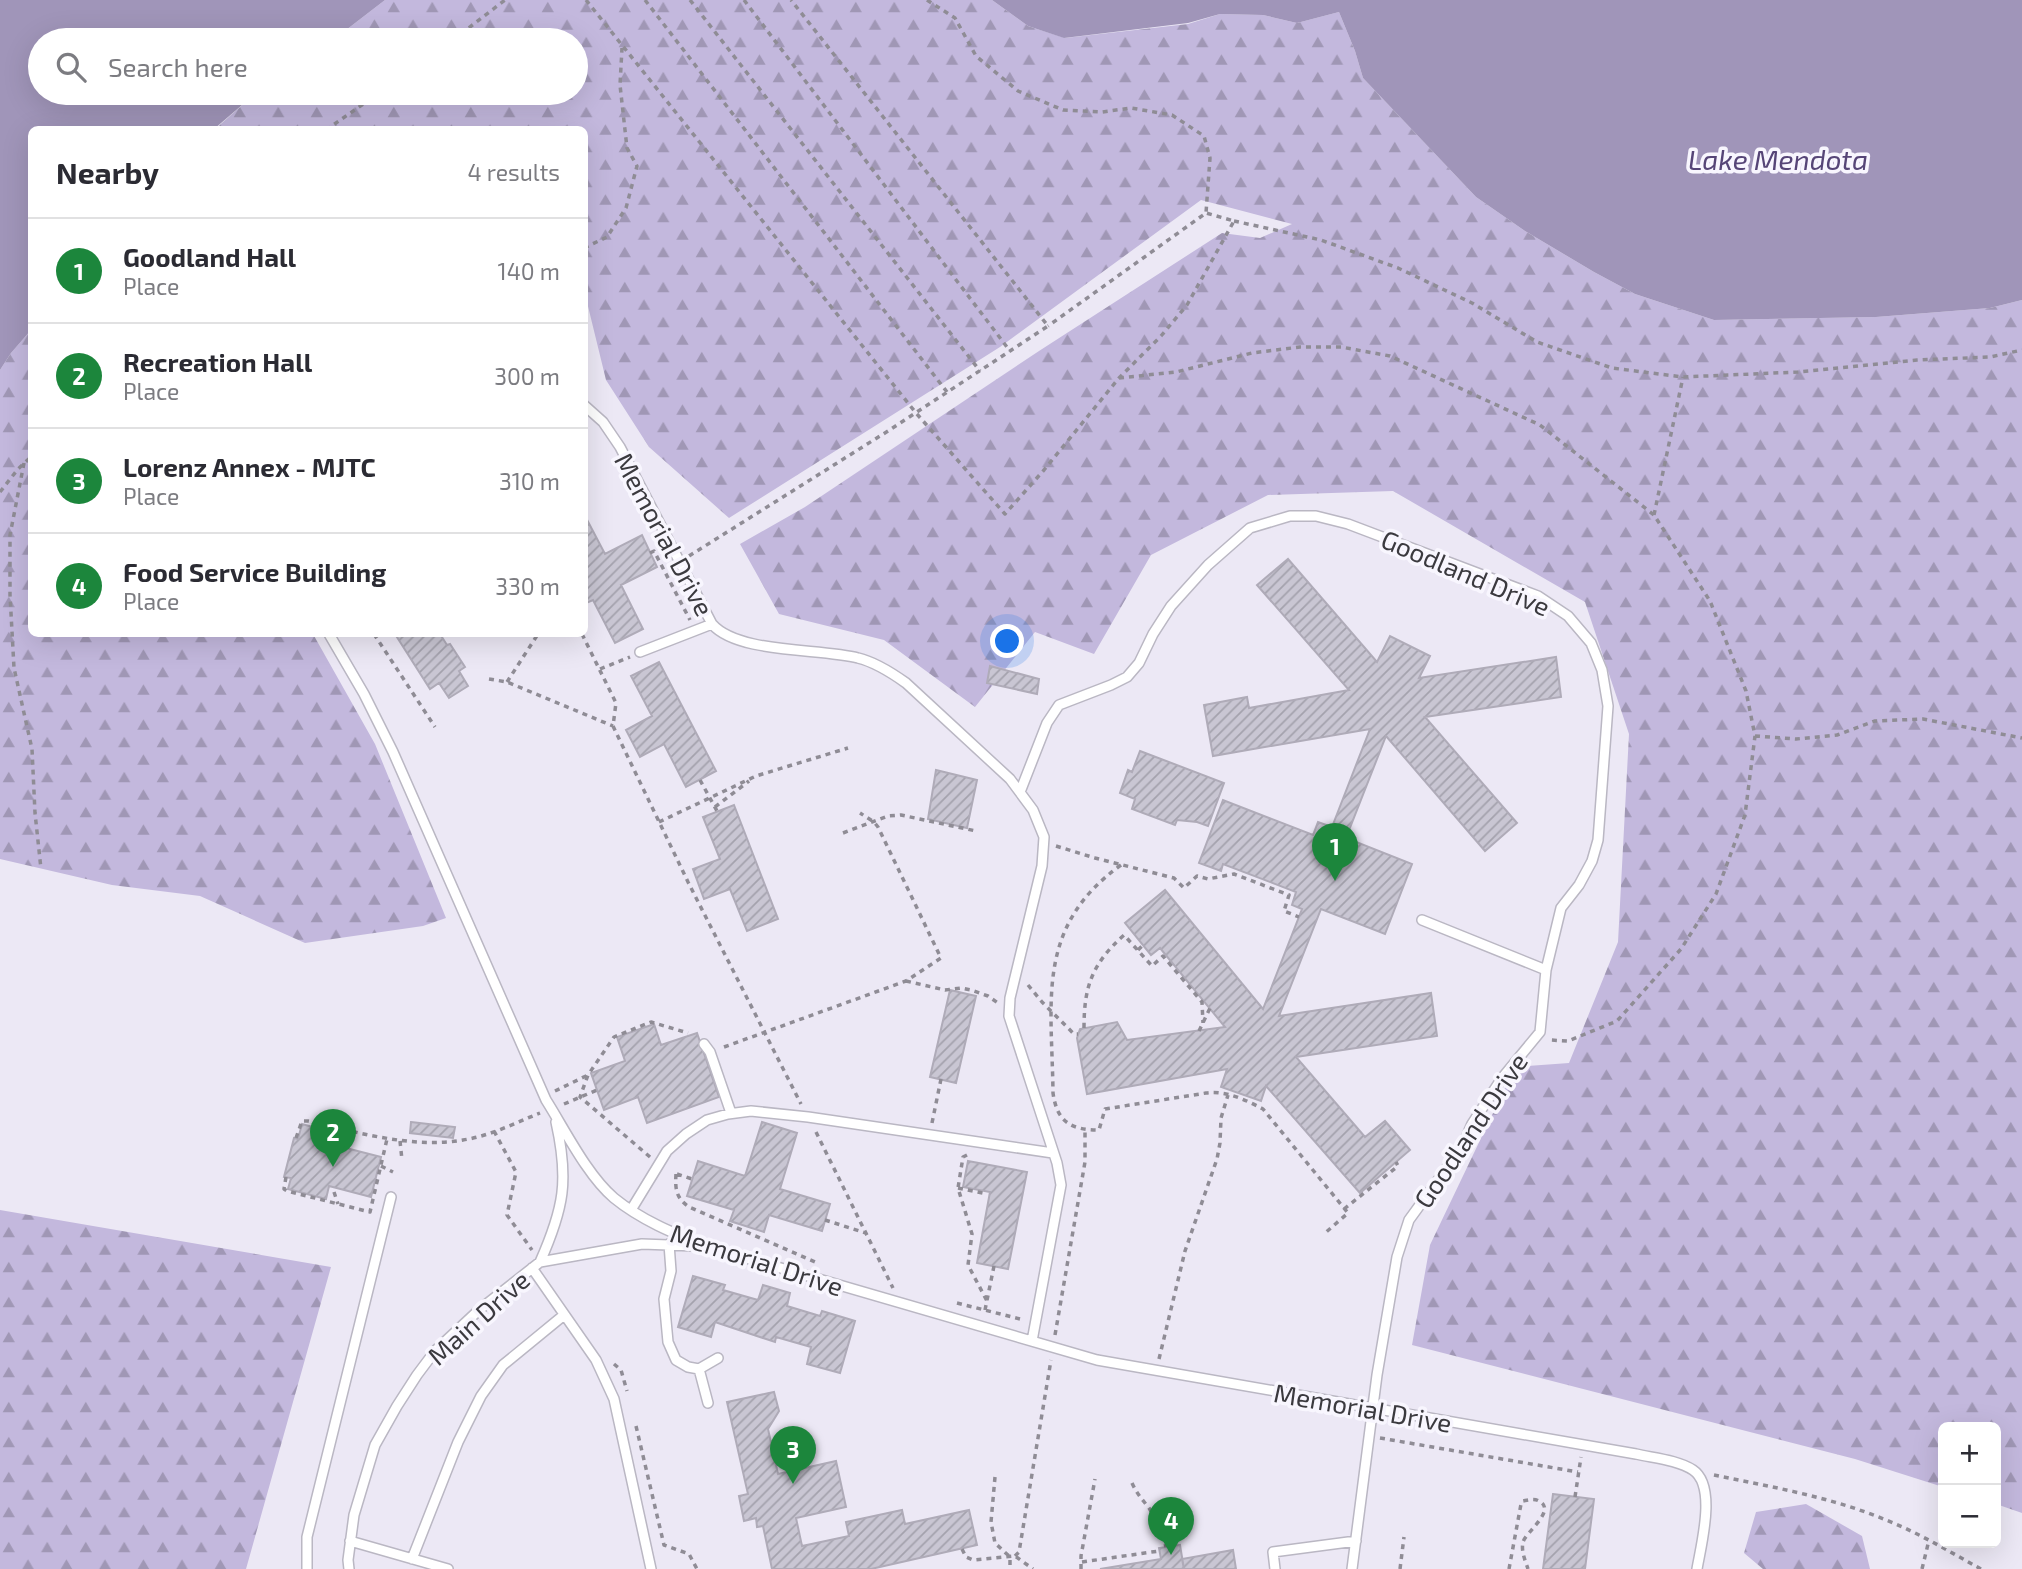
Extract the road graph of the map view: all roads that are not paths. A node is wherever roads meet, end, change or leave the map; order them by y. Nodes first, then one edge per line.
1 (588, 409) edge
2 (712, 624) junction
3 (332, 637) edge
4 (640, 652) road end
5 (1020, 792) junction
6 (1422, 920) dead end
7 (1546, 970) junction
8 (704, 1044) dead end
9 (553, 1111) junction
10 (731, 1114) junction
11 (1053, 1153) junction
12 (391, 1197) dead end
13 (631, 1210) junction
14 (669, 1244) junction
15 (705, 1246) junction
16 (536, 1265) junction
17 (564, 1315) junction
18 (1032, 1341) junction
19 (718, 1358) dead end
20 (699, 1369) junction
21 (708, 1403) dead end
22 (1373, 1407) junction
23 (350, 1541) junction
24 (1356, 1541) junction
25 (412, 1559) junction
26 (307, 1569) edge
27 (349, 1569) edge
28 (448, 1569) edge
29 (651, 1569) edge
30 (1275, 1569) edge
31 (1352, 1569) edge
32 (1698, 1569) edge

1 - 2 lane, Memorial Drive
2 - 4 lane
2 - 5 lane, Memorial Drive
3 - 9 lane, Memorial Drive
5 - 7 lane, Goodland Drive
5 - 11 lane, Memorial Drive
6 - 7 lane
7 - 22 lane, Goodland Drive
8 - 10 lane
9 - 13 lane, Memorial Drive
9 - 16 lane, Main Drive
10 - 11 lane
10 - 13 lane
11 - 18 lane, Memorial Drive
12 - 26 lane
13 - 15 lane, Memorial Drive
14 - 15 lane, Main Drive
14 - 16 lane, Main Drive
14 - 20 lane
15 - 18 lane, Memorial Drive
16 - 17 lane
16 - 23 lane, Main Drive
17 - 25 lane
17 - 29 lane
18 - 22 lane, Memorial Drive
19 - 20 lane
20 - 21 lane
22 - 24 lane, Goodland Drive
22 - 32 lane, Memorial Drive
23 - 25 lane
23 - 27 lane, Main Drive
24 - 30 lane
24 - 31 lane, Goodland Drive
25 - 28 lane

